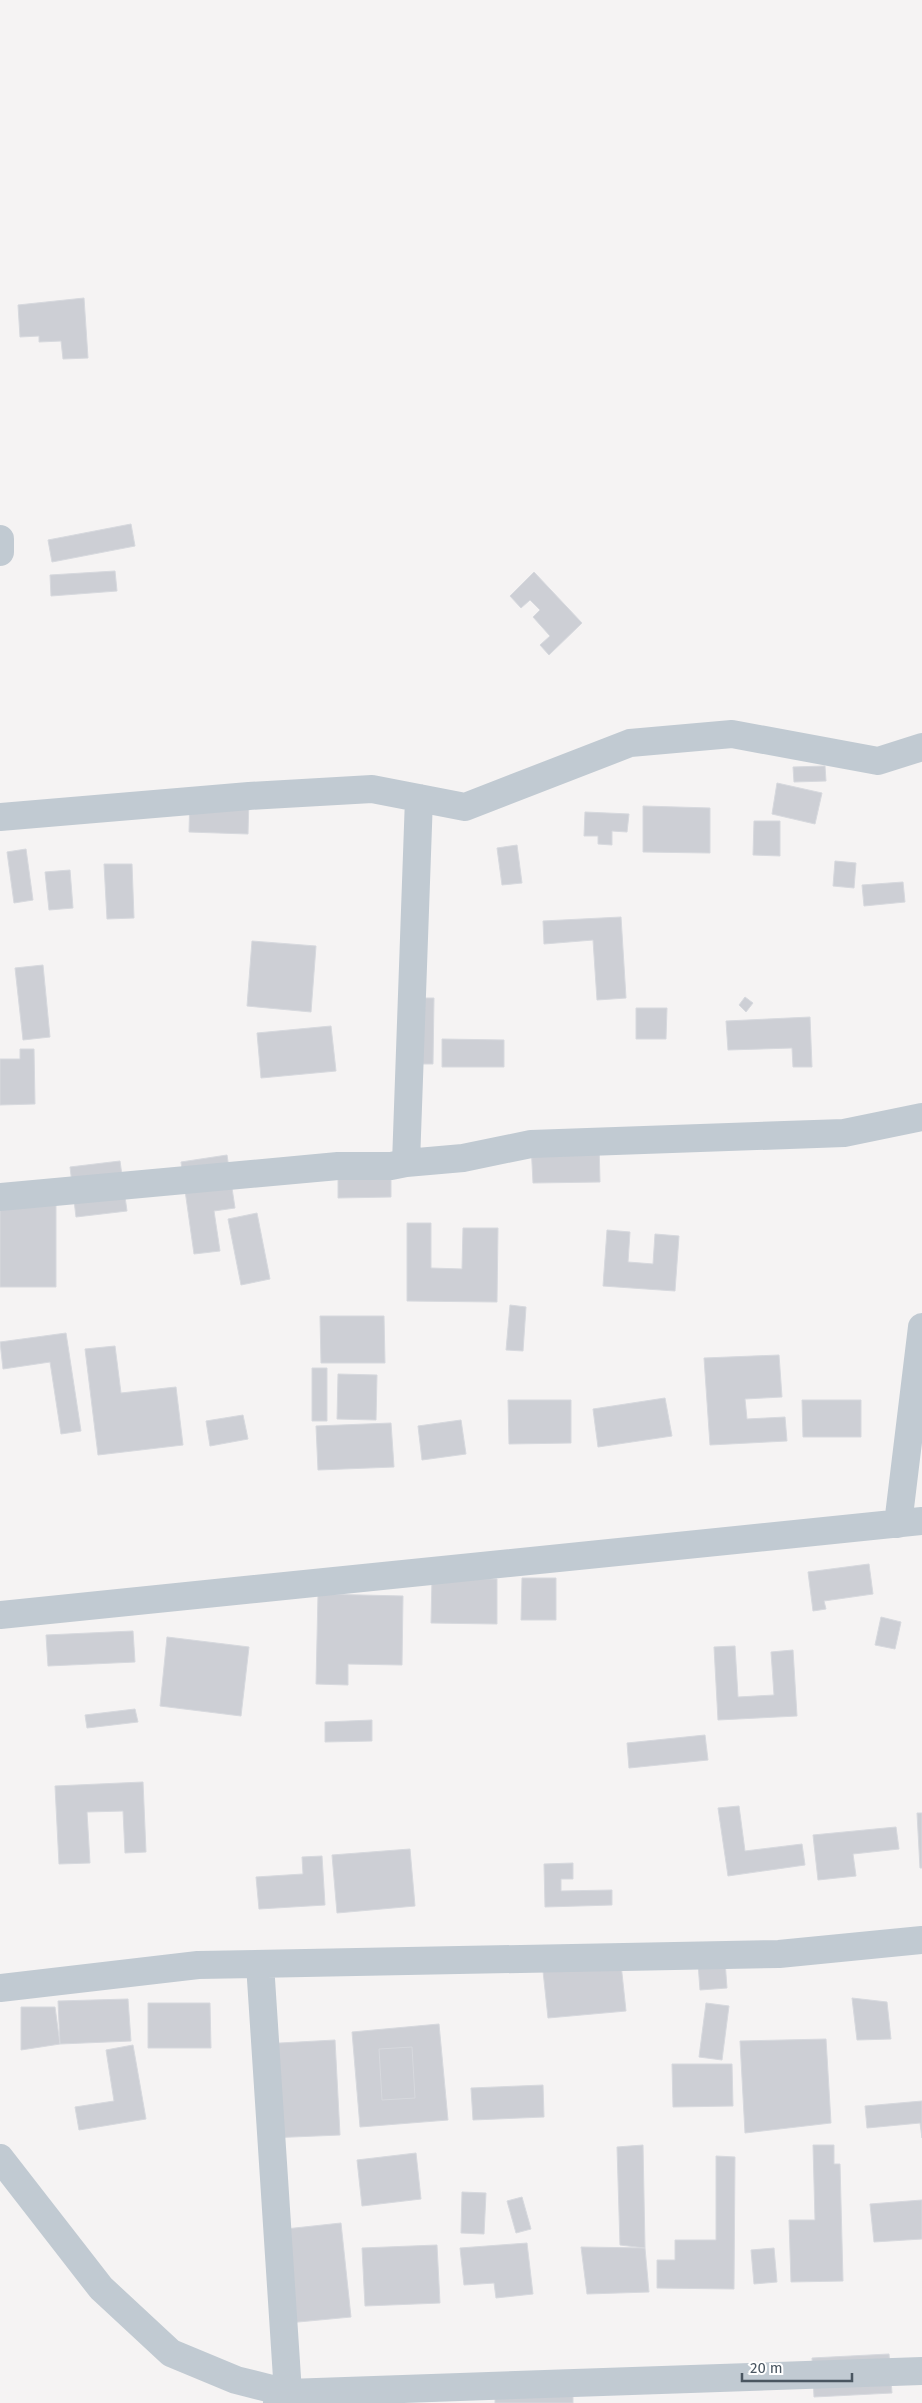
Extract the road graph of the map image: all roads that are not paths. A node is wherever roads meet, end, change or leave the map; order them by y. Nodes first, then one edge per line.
1 (0, 539) edge
2 (0, 552) edge
3 (922, 747) edge
4 (419, 798) junction
5 (0, 817) edge
6 (922, 1117) edge
7 (406, 1163) junction
8 (0, 1196) edge
9 (922, 1327) edge
10 (910, 1523) edge
11 (0, 1615) edge
12 (922, 1940) edge
13 (260, 1964) junction
14 (0, 1988) edge
15 (0, 2158) edge
16 (922, 2371) edge
17 (283, 2398) edge

1 - 2 street
3 - 4 street
4 - 5 street
4 - 7 street
6 - 7 street
7 - 8 street
9 - 10 street
10 - 11 street
12 - 13 street
13 - 14 street
13 - 17 street
15 - 17 street
16 - 17 street

